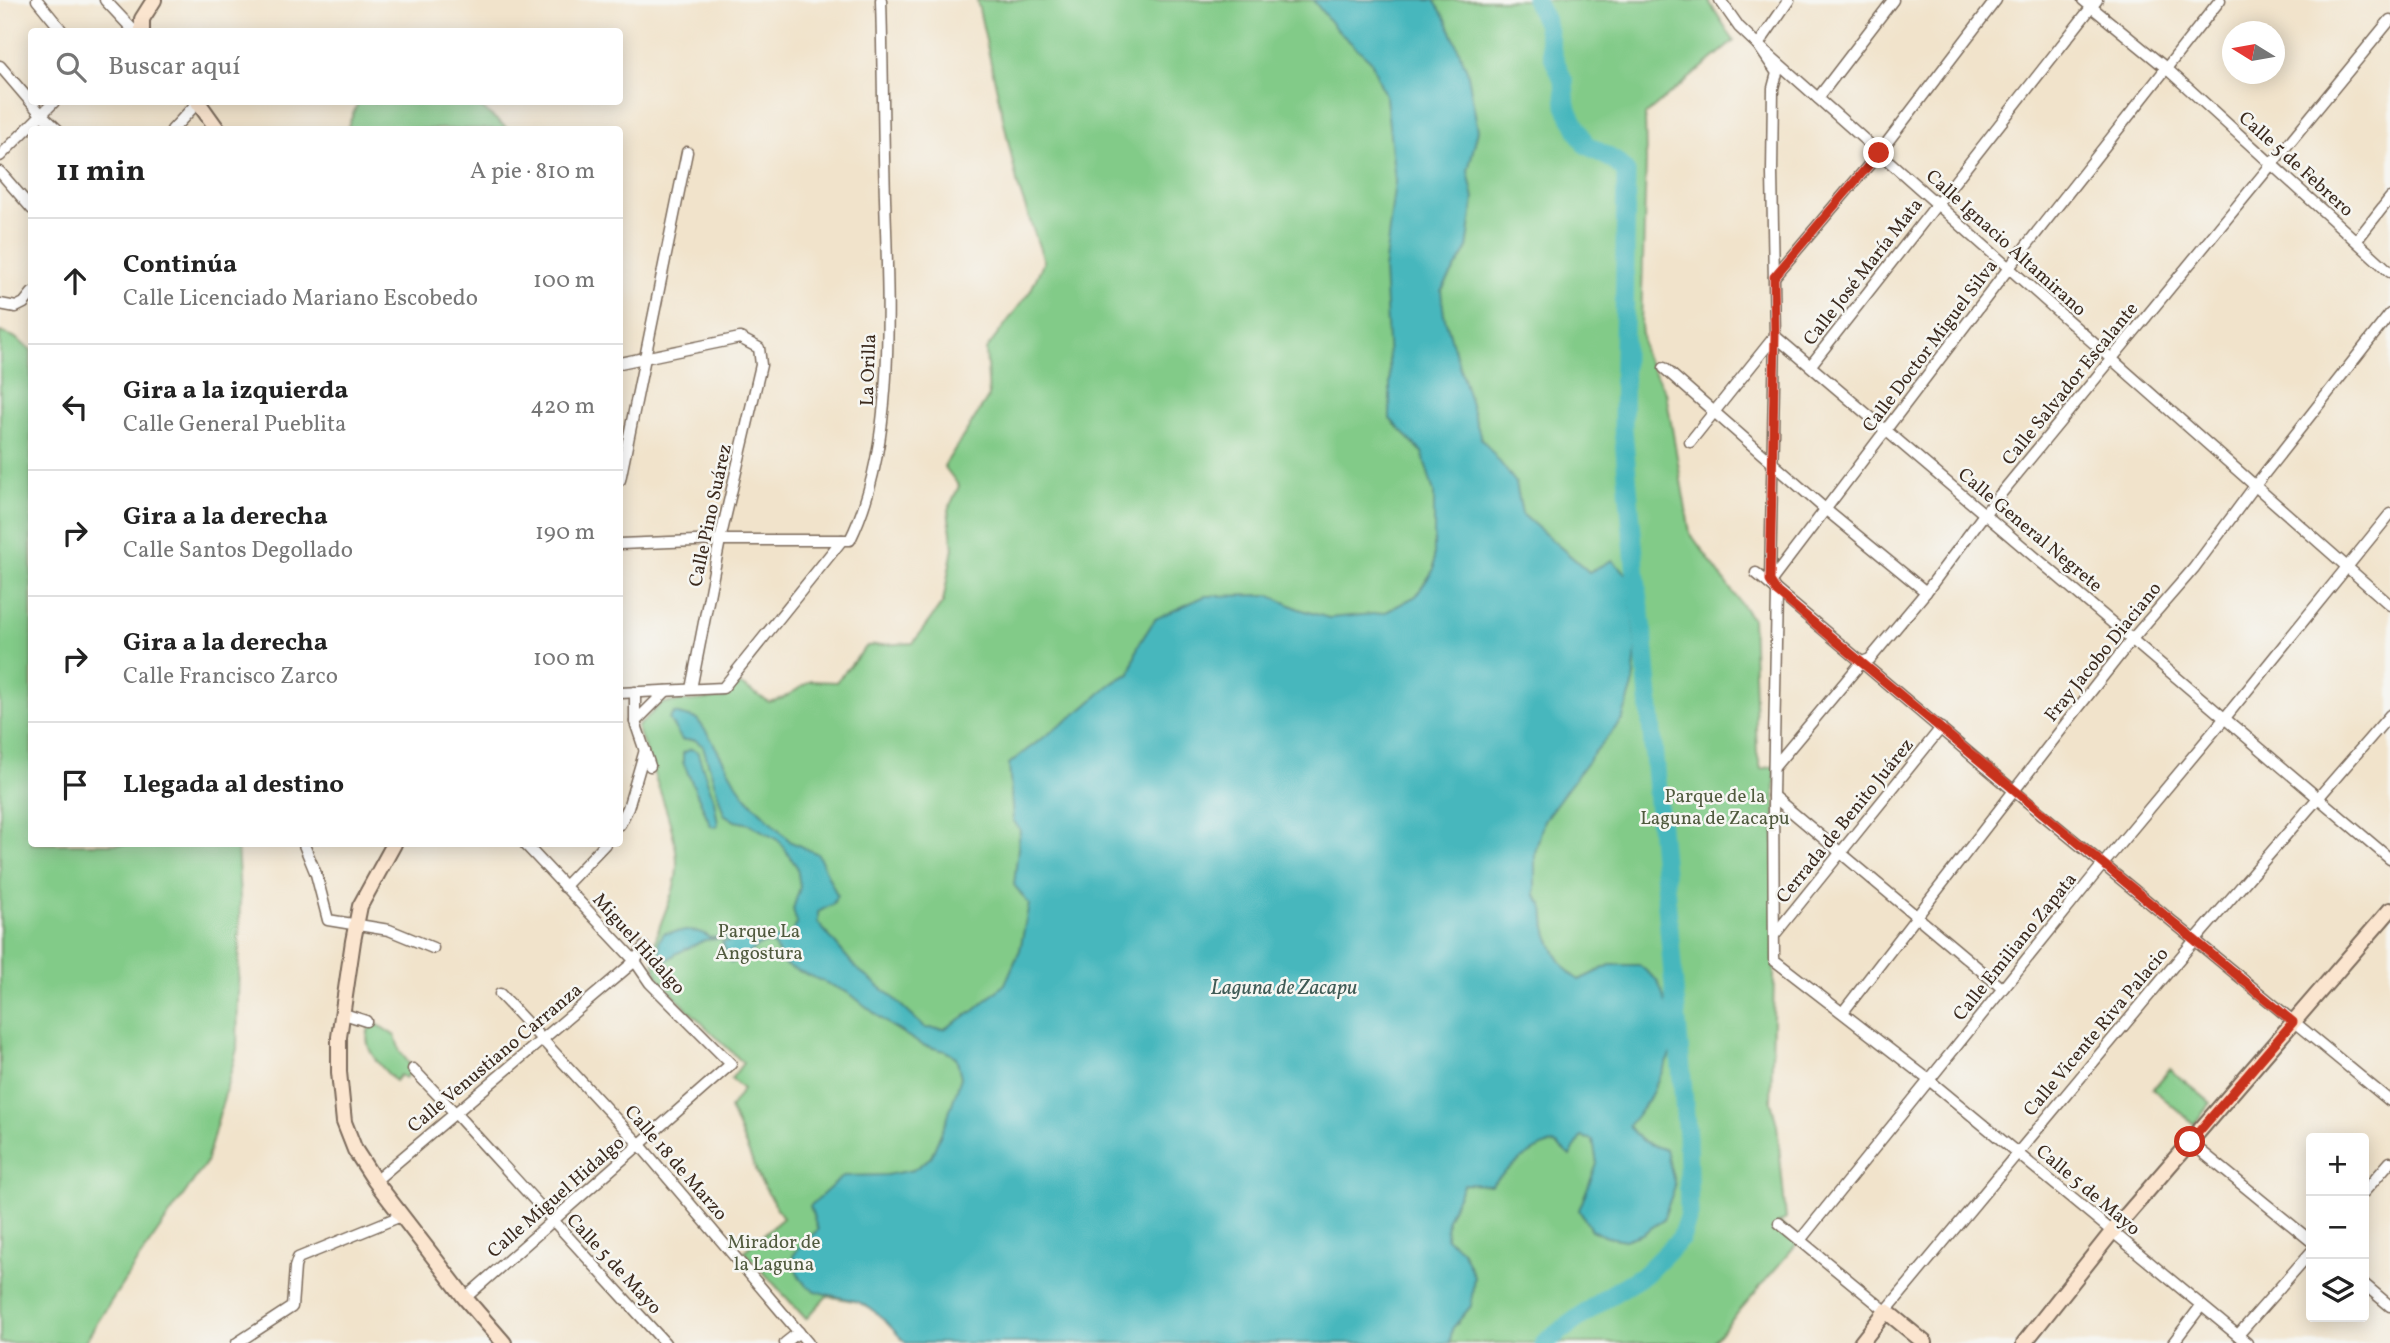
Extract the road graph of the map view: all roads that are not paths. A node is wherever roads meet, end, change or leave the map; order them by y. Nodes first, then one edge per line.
1 (37, 0) edge
2 (105, 0) edge
3 (154, 0) edge
4 (881, 0) edge
5 (1720, 0) edge
6 (1789, 0) edge
7 (1893, 0) edge
8 (1996, 0) edge
9 (2082, 0) edge
10 (2220, 0) edge
11 (2094, 4) edge
12 (2390, 20) edge
13 (60, 28) edge
14 (136, 28) edge
15 (1758, 46) junction
16 (0, 66) edge
17 (2166, 68) junction
18 (1777, 73) junction
19 (1791, 75) junction
20 (1818, 98) junction
21 (28, 99) edge
22 (33, 105) edge
23 (51, 105) edge
24 (195, 105) edge
25 (200, 105) edge
26 (41, 114) junction
27 (29, 126) edge
28 (54, 126) edge
29 (176, 126) edge
30 (215, 126) edge
31 (28, 127) edge
32 (687, 152) dead end
33 (1879, 153) junction
34 (0, 156) edge
35 (2272, 166) junction
36 (0, 172) edge
37 (2390, 198) edge
38 (1937, 202) junction
39 (28, 204) edge
40 (2357, 240) junction
41 (2008, 269) junction
42 (2390, 272) edge
43 (1774, 277) junction
44 (28, 298) edge
45 (0, 303) edge
46 (2390, 314) edge
47 (1775, 336) junction
48 (644, 356) junction
49 (2112, 358) junction
50 (623, 362) edge
51 (1811, 365) junction
52 (1664, 368) dead end
53 (1714, 411) junction
54 (1887, 430) junction
55 (1690, 442) dead end
56 (1772, 460) junction
57 (623, 464) edge
58 (2254, 486) junction
59 (1825, 509) junction
60 (1984, 513) junction
61 (2390, 514) edge
62 (720, 540) junction
63 (842, 540) junction
64 (623, 544) edge
65 (2347, 567) junction
66 (1756, 573) dead end
67 (1770, 581) junction
68 (1777, 592) junction
69 (1926, 593) junction
70 (2390, 605) edge
71 (2133, 638) junction
72 (1862, 662) junction
73 (691, 689) junction
74 (666, 691) junction
75 (635, 692) junction
76 (623, 693) edge
77 (2390, 715) edge
78 (2224, 719) junction
79 (635, 722) junction
80 (1941, 728) junction
81 (645, 750) junction
82 (650, 766) dead end
83 (1774, 766) junction
84 (2014, 791) junction
85 (1773, 796) junction
86 (2319, 797) junction
87 (623, 818) edge
88 (305, 847) edge
89 (392, 847) edge
90 (527, 847) edge
91 (602, 847) edge
92 (1840, 853) junction
93 (2390, 859) edge
94 (2104, 863) junction
95 (564, 887) junction
96 (2390, 910) edge
97 (1917, 915) junction
98 (357, 923) junction
99 (1775, 935) junction
100 (2195, 940) junction
101 (644, 947) dead end
102 (433, 948) dead end
103 (635, 961) junction
104 (2002, 988) junction
105 (500, 994) dead end
106 (1843, 1012) junction
107 (344, 1014) junction
108 (366, 1021) dead end
109 (2293, 1022) junction
110 (543, 1038) junction
111 (731, 1064) joint
112 (413, 1069) dead end
113 (1929, 1080) junction
114 (2390, 1101) edge
115 (456, 1113) junction
116 (2190, 1142) junction
117 (640, 1146) junction
118 (2018, 1153) junction
119 (2390, 1162) edge
120 (375, 1181) junction
121 (2369, 1186) edge
122 (401, 1216) junction
123 (552, 1220) junction
124 (1779, 1223) dead end
125 (2112, 1232) junction
126 (2306, 1237) edge
127 (1801, 1239) junction
128 (2306, 1258) edge
129 (2369, 1288) edge
130 (465, 1298) junction
131 (2202, 1306) junction
132 (2390, 1306) edge
133 (1886, 1311) junction
134 (799, 1332) junction
135 (2238, 1335) junction
136 (237, 1343) edge
137 (504, 1343) edge
138 (665, 1343) edge
139 (785, 1343) edge
140 (808, 1343) edge
141 (1861, 1343) edge
142 (1924, 1343) edge
143 (2024, 1343) edge
144 (2173, 1343) edge
145 (2247, 1343) edge

1 - 13 street
2 - 14 street
3 - 14 main road
4 - 63 street, La Orilla
5 - 15 street
6 - 15 street
7 - 20 street
8 - 33 street
9 - 11 street, Calle 5 de Febrero
10 - 17 street, Calle Doctor Miguel Silva
11 - 17 street, Calle 5 de Febrero
11 - 38 street, Calle José María Mata
12 - 35 street, Calle Salvador Escalante
15 - 18 street
15 - 19 street, Calle Ignacio Altamirano
16 - 21 street
17 - 35 street, Calle 5 de Febrero
17 - 41 street, Calle Doctor Miguel Silva
18 - 19 street
18 - 43 street
19 - 20 street, Calle Ignacio Altamirano
20 - 33 street, Calle Ignacio Altamirano
22 - 26 street
23 - 26 street
24 - 29 street
25 - 30 main road
26 - 27 street
26 - 28 street
31 - 34 street
32 - 48 street
33 - 38 street, Calle Ignacio Altamirano
33 - 43 street
35 - 40 street, Calle 5 de Febrero
35 - 49 street, Calle Salvador Escalante
36 - 39 street
37 - 40 street
38 - 41 street, Calle Ignacio Altamirano
38 - 51 street, Calle José María Mata
40 - 42 street, Calle 5 de Febrero
41 - 49 street, Calle Ignacio Altamirano
41 - 54 street, Calle Doctor Miguel Silva
43 - 47 street
44 - 45 street
46 - 58 street, Fray Jacobo Diaciano
47 - 51 street, Calle General Negrete
47 - 53 street
47 - 56 street
48 - 50 street
48 - 57 street
48 - 62 street, Calle Pino Suárez
49 - 58 street, Calle Ignacio Altamirano
49 - 60 street, Calle Salvador Escalante
51 - 54 street, Calle General Negrete
52 - 53 street
53 - 55 street
53 - 56 street
54 - 59 street, Calle Doctor Miguel Silva
54 - 60 street, Calle General Negrete
56 - 59 street
56 - 67 street
58 - 65 street, Calle Ignacio Altamirano
58 - 71 street, Fray Jacobo Diaciano
59 - 67 street, Calle Doctor Miguel Silva
59 - 69 street
60 - 69 street, Calle Salvador Escalante
60 - 71 street, Calle General Negrete
61 - 65 street, Calle Emiliano Zapata
62 - 63 street
62 - 64 street
62 - 73 street, Calle Pino Suárez
63 - 73 street, La Orilla
65 - 70 street, Calle Ignacio Altamirano
65 - 78 street, Calle Emiliano Zapata
66 - 68 street
67 - 68 street
68 - 72 street
68 - 83 street
69 - 72 street, Calle Salvador Escalante
71 - 78 street, Calle General Negrete
71 - 84 street, Fray Jacobo Diaciano
72 - 80 street
72 - 83 street, Calle Salvador Escalante
73 - 74 street
74 - 75 street
74 - 79 street
75 - 76 street
75 - 79 street
77 - 86 street, Calle Vicente Riva Palacio
78 - 86 street, Calle General Negrete
78 - 94 street, Calle Emiliano Zapata
79 - 81 street
80 - 84 street
80 - 92 street, Cerrada de Benito Juárez
81 - 82 street
81 - 87 street
83 - 85 street
84 - 94 street
84 - 97 street, Fray Jacobo Diaciano
85 - 92 street
85 - 99 street
86 - 93 street, Calle General Negrete
86 - 100 street, Calle Vicente Riva Palacio
88 - 98 street
89 - 98 main road
90 - 95 street, Miguel Hidalgo
91 - 95 street
92 - 97 street
92 - 99 street, Cerrada de Benito Juárez
94 - 100 street
94 - 104 street, Calle Emiliano Zapata
95 - 103 street, Miguel Hidalgo
96 - 109 main road
97 - 104 street
97 - 106 street, Fray Jacobo Diaciano
98 - 102 street
98 - 107 main road
99 - 106 street, Calle 5 de Mayo
100 - 109 street
100 - 118 street, Calle Vicente Riva Palacio
101 - 103 street
103 - 110 street, Calle Venustiano Carranza
103 - 111 street, Miguel Hidalgo
104 - 113 street, Calle Emiliano Zapata
105 - 110 street, Calle 18 de Marzo
106 - 113 street, Calle 5 de Mayo
107 - 108 street
107 - 120 main road
109 - 114 street
109 - 116 main road
110 - 115 street, Calle Venustiano Carranza
110 - 117 street, Calle 18 de Marzo
111 - 117 street, Calle Miguel Hidalgo
112 - 115 street, Calle 5 de Mayo
113 - 118 street, Calle 5 de Mayo
113 - 127 street, Calle Emiliano Zapata
115 - 120 street, Calle Venustiano Carranza
115 - 123 street, Calle 5 de Mayo
116 - 125 main road
116 - 126 street
117 - 123 street, Calle Miguel Hidalgo
117 - 134 street, Calle 18 de Marzo
118 - 125 street, Calle 5 de Mayo
118 - 133 street, Calle Vicente Riva Palacio
119 - 121 street
120 - 122 main road
122 - 130 main road
122 - 136 street
123 - 130 street, Calle Miguel Hidalgo
123 - 138 street, Calle 5 de Mayo
124 - 127 street
125 - 131 street, Calle 5 de Mayo
125 - 143 main road
127 - 133 street
128 - 135 street
129 - 132 street
130 - 137 main road
131 - 135 street, Calle 5 de Mayo
131 - 144 street
133 - 141 main road, Calle Vicente Riva Palacio
133 - 142 main road
134 - 139 street
134 - 140 street, Calle 18 de Marzo
135 - 145 street, Calle 5 de Mayo

